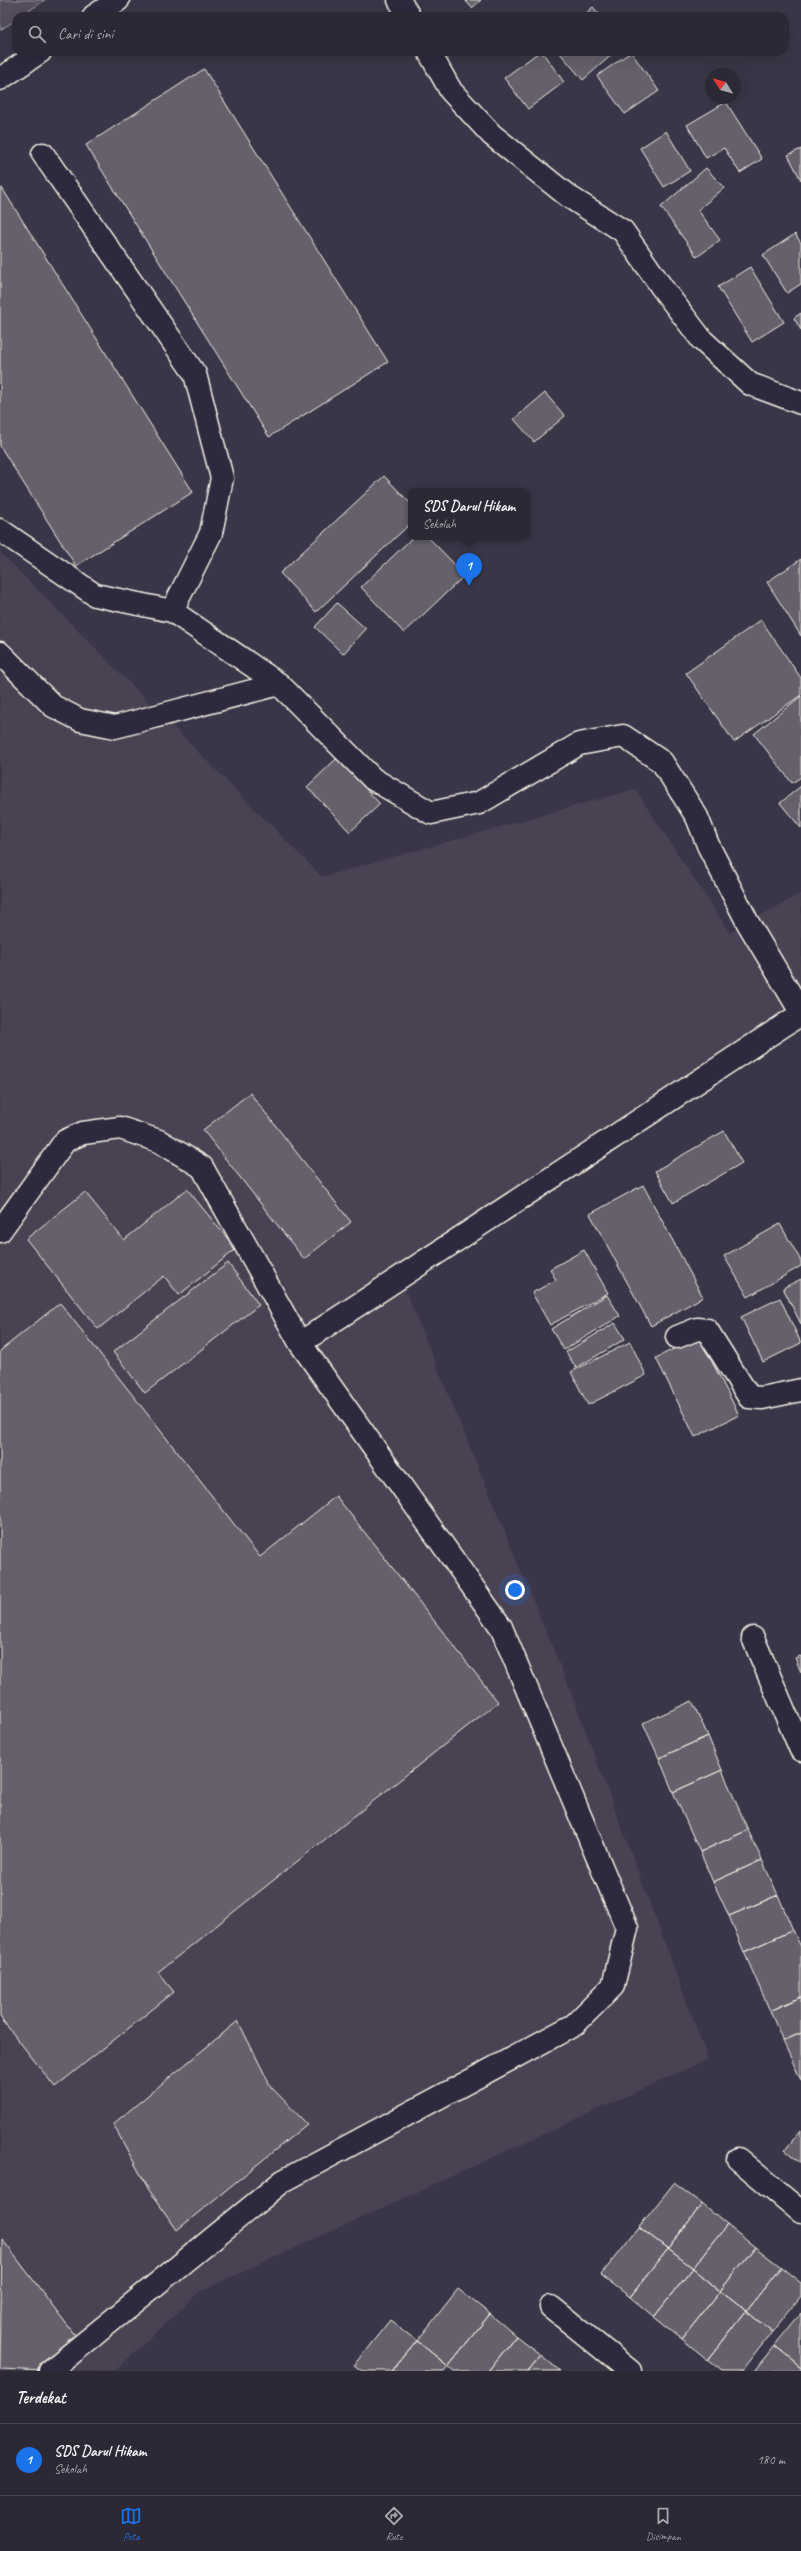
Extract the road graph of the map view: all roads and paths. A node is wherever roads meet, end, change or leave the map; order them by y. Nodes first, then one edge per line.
1 (118, 0) edge
2 (399, 0) edge
3 (100, 12) edge
4 (406, 12) edge
5 (34, 56) edge
6 (431, 56) edge
7 (0, 79) edge
8 (43, 154) dead end
9 (801, 403) edge
10 (0, 530) edge
11 (172, 611) junction
12 (0, 653) edge
13 (279, 684) junction
14 (801, 1013) edge
15 (0, 1232) edge
16 (677, 1337) dead end
17 (300, 1343) junction
18 (801, 1390) edge
19 (753, 1638) dead end
20 (801, 1750) edge
21 (738, 2159) dead end
22 (801, 2212) edge
23 (551, 2307) dead end
24 (50, 2371) edge
25 (630, 2371) edge

1 - 3 street
2 - 4 street
5 - 7 street
6 - 9 street
8 - 11 street
10 - 11 street
11 - 13 street
12 - 13 street
13 - 14 street
14 - 17 street
15 - 17 street
16 - 18 street
17 - 24 street
19 - 20 street
21 - 22 street
23 - 25 street

